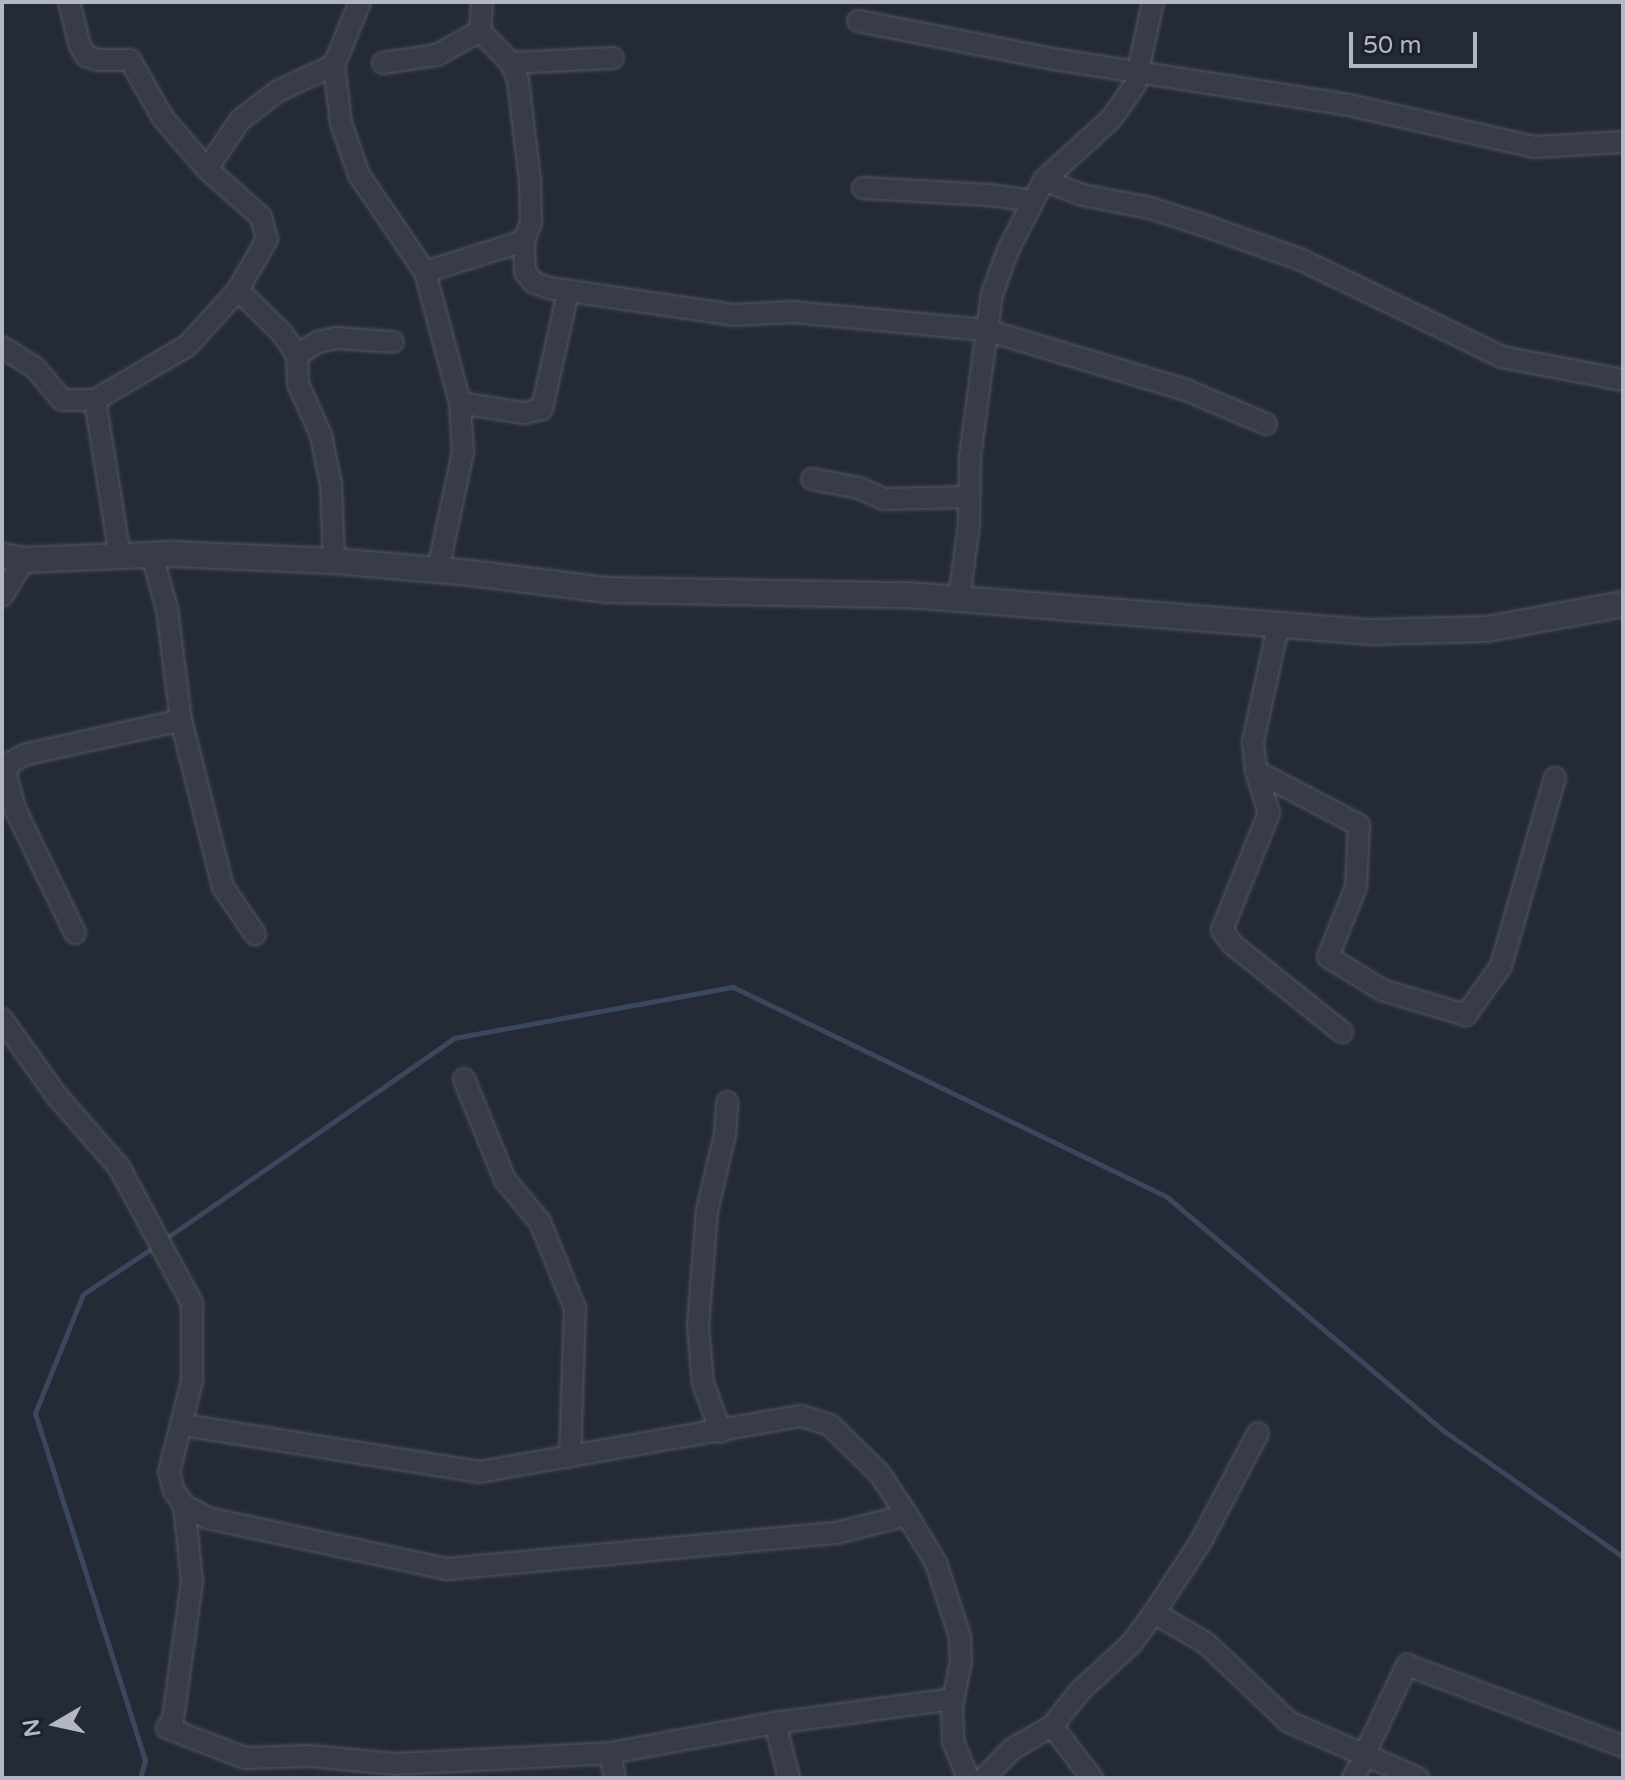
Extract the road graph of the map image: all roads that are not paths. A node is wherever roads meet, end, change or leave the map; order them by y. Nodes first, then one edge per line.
1 (69, 2) edge
2 (360, 2) edge
3 (482, 2) edge
4 (1153, 2) edge
5 (858, 21) dead end
6 (480, 31) junction
7 (613, 58) dead end
8 (383, 63) dead end
9 (511, 63) junction
10 (334, 65) junction
11 (1140, 71) junction
12 (1623, 142) edge
13 (207, 169) junction
14 (1044, 180) junction
15 (863, 188) dead end
16 (1031, 201) junction
17 (524, 241) junction
18 (425, 272) junction
19 (238, 290) junction
20 (568, 292) junction
21 (986, 330) junction
22 (393, 342) dead end
23 (2, 346) edge
24 (297, 355) junction
25 (1623, 380) edge
26 (95, 400) junction
27 (460, 403) junction
28 (1266, 424) dead end
29 (812, 479) dead end
30 (969, 497) junction
31 (152, 555) junction
32 (120, 556) junction
33 (13, 558) edge
34 (334, 561) junction
35 (438, 570) junction
36 (2, 596) edge
37 (959, 599) junction
38 (1623, 604) edge
39 (1278, 627) junction
40 (181, 720) junction
41 (1256, 771) junction
42 (1555, 778) dead end
43 (75, 933) dead end
44 (255, 934) dead end
45 (2, 1019) edge
46 (1342, 1032) dead end
47 (464, 1079) dead end
48 (727, 1102) dead end
49 (183, 1425) junction
50 (721, 1432) junction
51 (1258, 1433) dead end
52 (570, 1457) junction
53 (184, 1505) junction
54 (907, 1515) junction
55 (1154, 1613) junction
56 (953, 1699) junction
57 (775, 1723) junction
58 (1052, 1726) junction
59 (1623, 1746) edge
60 (610, 1753) junction
61 (1366, 1754) junction
62 (397, 1771) edge
63 (615, 1778) edge
64 (789, 1778) edge
65 (968, 1778) edge
66 (984, 1778) edge
67 (1092, 1778) edge
68 (1353, 1778) edge
69 (1418, 1778) edge

1 - 13 street
2 - 10 street
3 - 6 street
4 - 11 street
5 - 11 street
6 - 8 street
6 - 9 street
7 - 9 street
9 - 17 street
10 - 13 street
10 - 18 street
11 - 12 street
11 - 14 street
13 - 19 street
14 - 16 street
14 - 25 street
15 - 16 street
16 - 21 street
17 - 18 street
17 - 20 street
18 - 27 street
19 - 24 street
19 - 26 street
20 - 21 street
20 - 27 street
21 - 28 street
21 - 30 street
22 - 24 street
23 - 26 street
24 - 34 street
26 - 32 street
27 - 35 street
29 - 30 street
30 - 37 street
31 - 32 street
31 - 34 street
31 - 40 street
32 - 33 street
33 - 36 street
34 - 35 street
35 - 37 street
37 - 39 street
38 - 39 street
39 - 41 street
40 - 43 street
40 - 44 street
41 - 42 street
41 - 46 street
45 - 49 street
47 - 52 street
48 - 50 street
49 - 52 street
49 - 53 street
50 - 52 street
50 - 54 street
51 - 55 street
53 - 54 street
53 - 62 street
54 - 56 street
55 - 58 street
55 - 61 street
56 - 57 street
56 - 65 street
57 - 60 street
57 - 64 street
58 - 66 street
58 - 67 street
59 - 61 street
60 - 62 street
60 - 63 street
61 - 68 street
61 - 69 street

